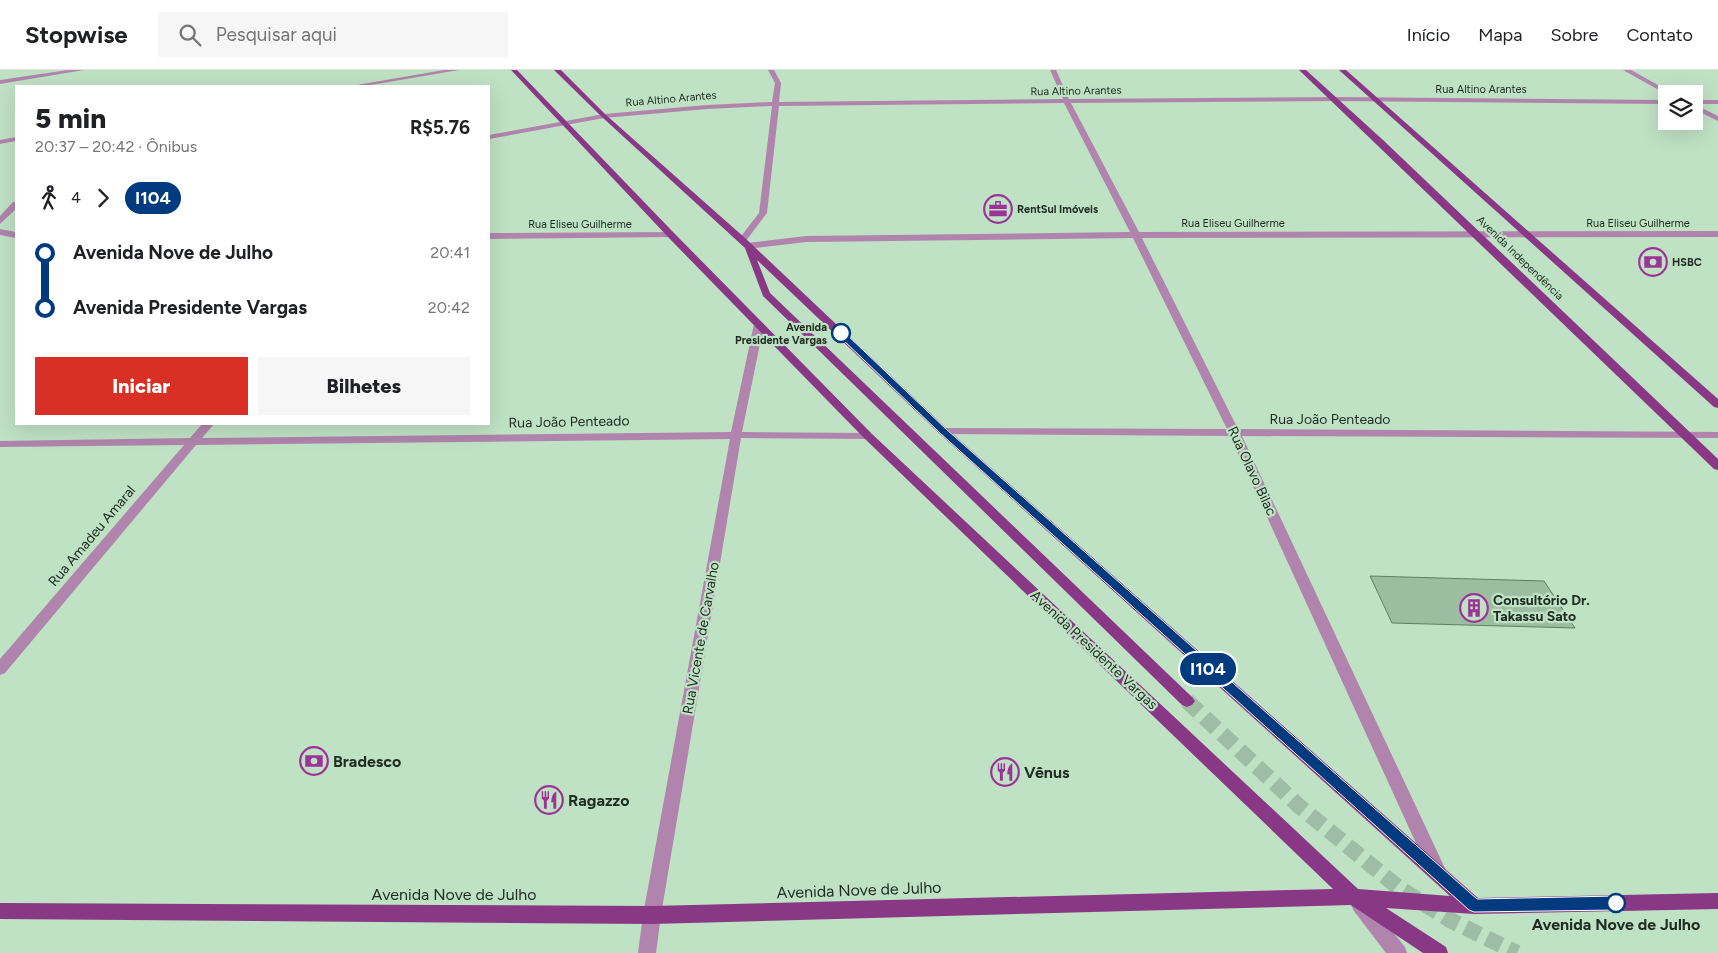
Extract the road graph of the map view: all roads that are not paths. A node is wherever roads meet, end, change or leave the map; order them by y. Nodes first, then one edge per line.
1 (81, 70) edge
2 (456, 70) edge
3 (514, 70) edge
4 (557, 70) edge
5 (771, 70) edge
6 (1053, 70) edge
7 (1302, 70) edge
8 (1342, 70) edge
9 (1626, 70) edge
10 (6, 83) edge
11 (360, 85) edge
12 (1658, 87) edge
13 (1336, 100) junction
14 (1376, 100) junction
15 (1067, 102) junction
16 (1658, 102) edge
17 (1703, 102) edge
18 (1718, 102) edge
19 (775, 104) junction
20 (1703, 111) edge
21 (604, 116) junction
22 (1718, 119) edge
23 (564, 123) junction
24 (490, 137) edge
25 (15, 139) edge
26 (0, 142) edge
27 (15, 205) edge
28 (0, 221) edge
29 (15, 225) edge
30 (0, 230) edge
31 (1136, 234) junction
32 (1718, 234) edge
33 (15, 235) edge
34 (671, 235) junction
35 (1478, 235) junction
36 (1528, 235) junction
37 (490, 236) edge
38 (745, 243) junction
39 (759, 324) junction
40 (1718, 405) edge
41 (207, 425) edge
42 (943, 431) junction
43 (1235, 434) junction
44 (736, 435) junction
45 (1718, 435) edge
46 (868, 436) junction
47 (1687, 436) junction
48 (193, 442) junction
49 (0, 444) edge
50 (1718, 466) edge
51 (0, 669) edge
52 (1187, 701) tunnel mouth
53 (1440, 877) junction
54 (1354, 897) junction
55 (1718, 901) edge
56 (1474, 906) junction
57 (0, 911) edge
58 (652, 915) junction
59 (647, 953) edge
60 (1398, 953) edge
61 (1438, 953) edge

1 - 10 street
2 - 11 street
3 - 23 main road, Avenida Presidente Vargas
4 - 21 main road
5 - 19 street
6 - 15 street, Rua Olavo Bilac
7 - 13 main road, Avenida Independência
8 - 14 main road, Avenida Independência
9 - 12 street
13 - 14 street, Rua Altino Arantes
13 - 15 street, Rua Altino Arantes
13 - 35 main road, Avenida Independência
14 - 16 street, Rua Altino Arantes
14 - 36 main road, Avenida Independência
15 - 19 street, Rua Altino Arantes
15 - 31 street, Rua Olavo Bilac
17 - 18 street
19 - 21 street, Rua Altino Arantes
19 - 38 street
20 - 22 street
21 - 23 street, Rua Altino Arantes
21 - 38 main road
23 - 24 street, Rua Altino Arantes
23 - 34 main road, Avenida Presidente Vargas
25 - 26 street
27 - 28 street
29 - 30 street
30 - 33 street
31 - 35 street, Rua Eliseu Guilherme
31 - 38 street, Rua Eliseu Guilherme
31 - 43 street, Rua Olavo Bilac
32 - 36 street, Rua Eliseu Guilherme
34 - 37 street, Rua Eliseu Guilherme
34 - 39 main road, Avenida Presidente Vargas
35 - 36 street, Rua Eliseu Guilherme
35 - 47 main road, Avenida Independência
36 - 40 main road, Avenida Independência
38 - 42 main road
38 - 52 main road
39 - 44 street, Rua Vicente de Carvalho
39 - 46 main road, Avenida Presidente Vargas
41 - 48 street, Rua Amadeu Amaral
42 - 43 street, Rua João Penteado
42 - 53 main road
43 - 47 street, Rua João Penteado
43 - 53 street, Rua Olavo Bilac
44 - 46 street, Rua João Penteado
44 - 48 street, Rua João Penteado
44 - 58 street, Rua Vicente de Carvalho
45 - 47 street, Rua João Penteado
46 - 54 main road, Avenida Presidente Vargas
47 - 50 main road, Avenida Independência
48 - 49 street, Rua João Penteado
48 - 51 street, Rua Amadeu Amaral
53 - 56 main road
54 - 56 main road, Avenida Nove de Julho
54 - 58 main road, Avenida Nove de Julho
54 - 60 street, Avenida Presidente Vargas
54 - 61 main road
55 - 56 main road, Avenida Nove de Julho
57 - 58 main road, Avenida Nove de Julho
58 - 59 street, Rua Vicente de Carvalho

